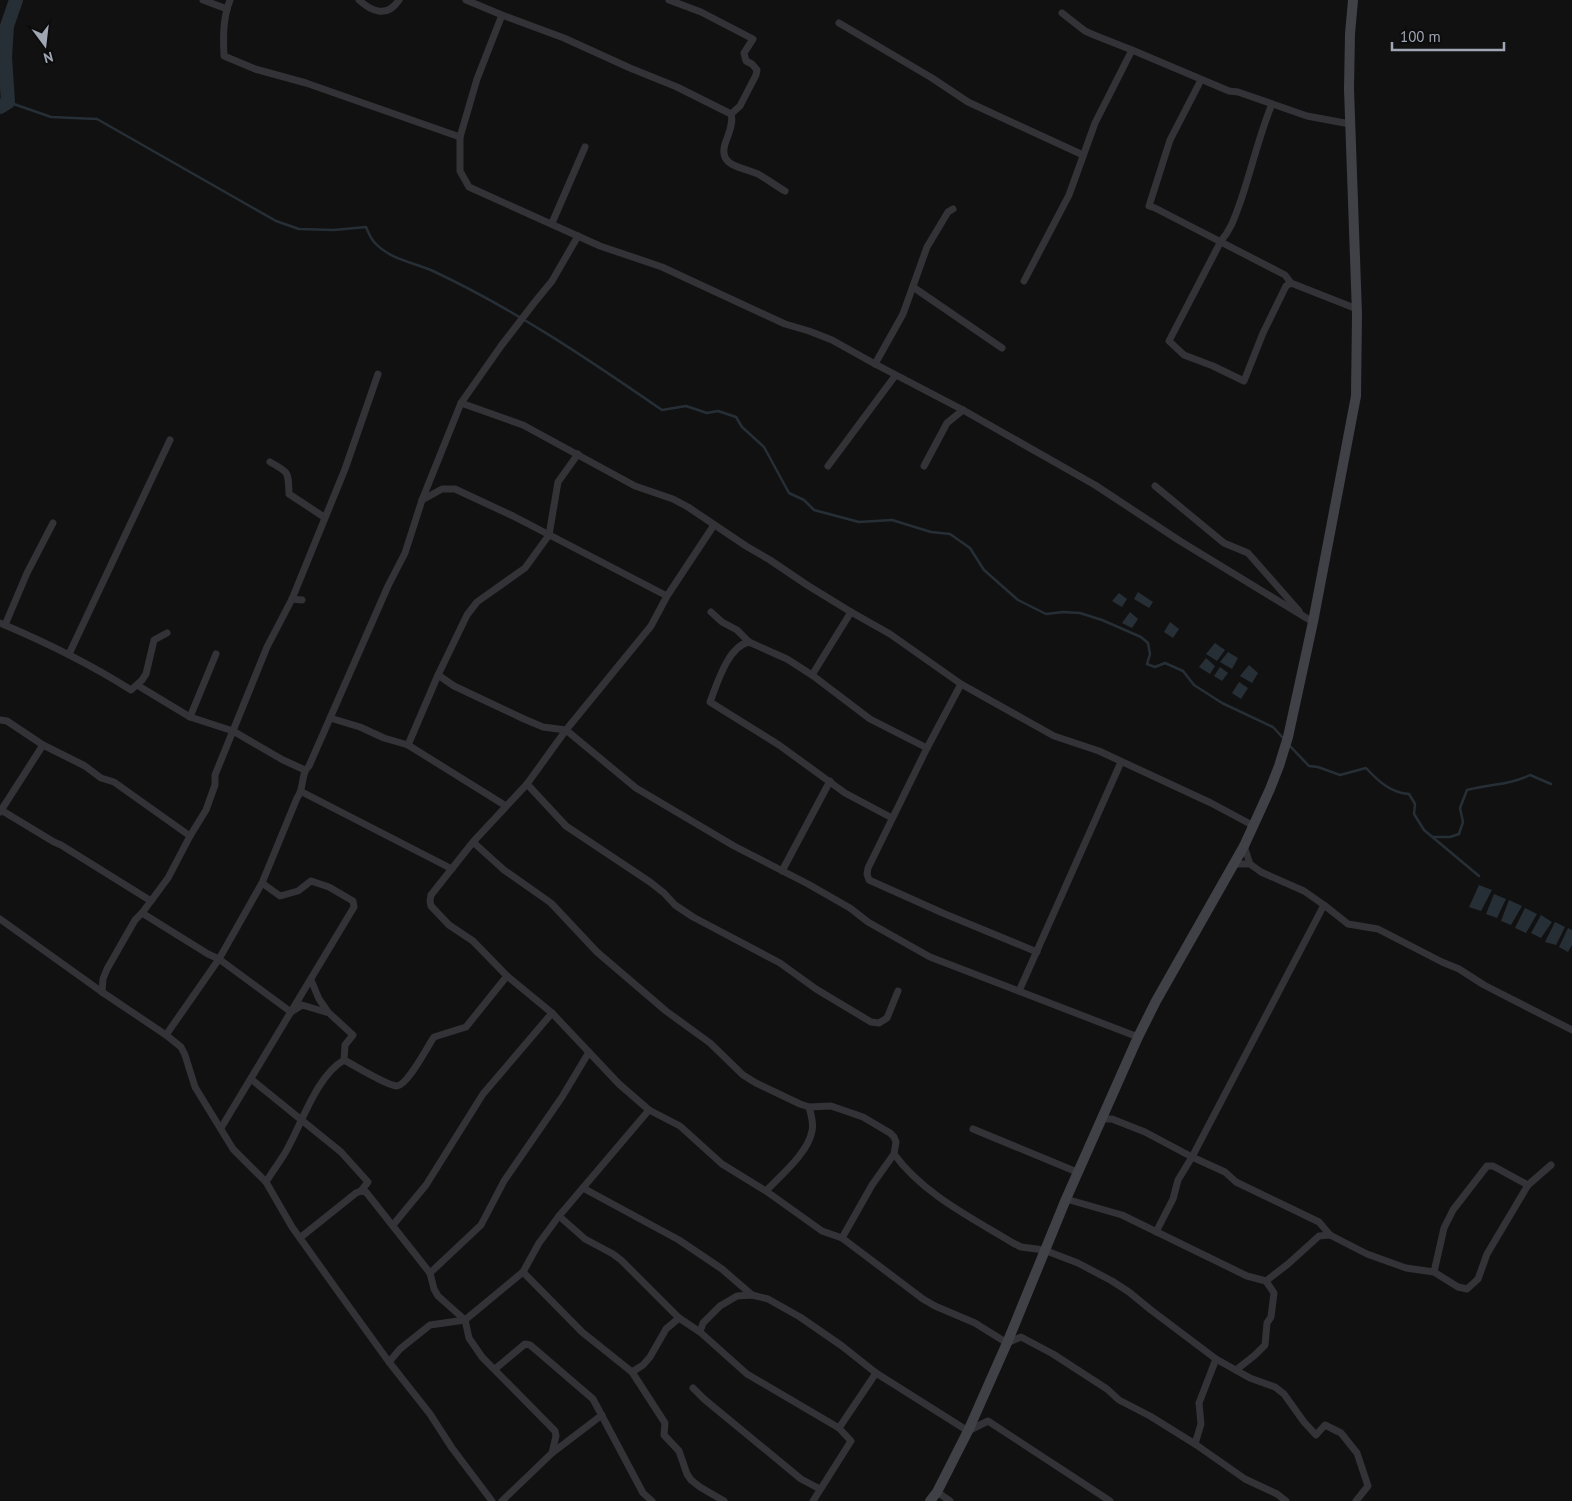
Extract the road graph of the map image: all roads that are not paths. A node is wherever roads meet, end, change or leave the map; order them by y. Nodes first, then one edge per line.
1 (203, 0) edge
2 (230, 0) edge
3 (359, 0) edge
4 (399, 0) edge
5 (466, 0) edge
6 (669, 0) edge
7 (1353, 0) edge
8 (226, 9) junction
9 (1062, 13) dead end
10 (502, 16) junction
11 (839, 23) dead end
12 (1132, 50) junction
13 (1202, 80) junction
14 (1272, 104) junction
15 (730, 114) junction
16 (1350, 124) junction
17 (460, 137) junction
18 (585, 147) dead end
19 (1083, 155) junction
20 (785, 191) dead end
21 (953, 209) dead end
22 (552, 223) junction
23 (578, 236) junction
24 (1221, 241) junction
25 (1024, 280) dead end
26 (1291, 283) junction
27 (913, 288) junction
28 (1357, 309) junction
29 (1002, 348) dead end
30 (875, 364) junction
31 (378, 374) dead end
32 (895, 376) junction
33 (462, 403) junction
34 (963, 410) junction
35 (170, 440) dead end
36 (578, 454) junction
37 (270, 462) dead end
38 (828, 466) dead end
39 (924, 466) dead end
40 (1155, 486) dead end
41 (422, 500) junction
42 (324, 517) junction
43 (53, 523) dead end
44 (714, 525) junction
45 (549, 535) junction
46 (667, 596) junction
47 (292, 599) junction
48 (302, 600) dead end
49 (711, 612) dead end
50 (850, 612) junction
51 (1302, 615) junction
52 (1313, 622) junction
53 (2, 624) edge
54 (167, 633) dead end
55 (749, 642) junction
56 (69, 654) junction
57 (216, 654) dead end
58 (438, 675) junction
59 (812, 675) junction
60 (961, 684) junction
61 (136, 685) junction
62 (190, 718) junction
63 (330, 718) junction
64 (0, 720) edge
65 (566, 730) junction
66 (232, 731) junction
67 (43, 745) junction
68 (408, 745) junction
69 (927, 748) junction
70 (1121, 762) junction
71 (305, 770) junction
72 (830, 781) junction
73 (527, 784) junction
74 (302, 792) junction
75 (506, 806) junction
76 (1, 811) edge
77 (892, 818) junction
78 (1254, 826) junction
79 (190, 836) junction
80 (473, 842) junction
81 (1244, 846) junction
82 (1234, 864) junction
83 (1250, 864) junction
84 (452, 869) junction
85 (782, 871) junction
86 (262, 882) junction
87 (151, 901) junction
88 (1324, 905) junction
89 (142, 912) junction
90 (0, 920) edge
91 (1037, 952) junction
92 (219, 959) junction
93 (507, 976) junction
94 (310, 980) junction
95 (1020, 991) junction
96 (102, 992) junction
97 (898, 992) dead end
98 (291, 1012) junction
99 (328, 1013) junction
100 (552, 1013) junction
101 (1572, 1030) edge
102 (166, 1035) junction
103 (1138, 1037) junction
104 (589, 1052) junction
105 (344, 1060) junction
106 (251, 1078) junction
107 (809, 1107) junction
108 (649, 1110) junction
109 (1101, 1119) junction
110 (300, 1120) junction
111 (221, 1128) junction
112 (973, 1129) dead end
113 (894, 1154) junction
114 (1192, 1157) junction
115 (1551, 1165) dead end
116 (1077, 1172) junction
117 (266, 1182) junction
118 (1528, 1185) junction
119 (583, 1188) junction
120 (361, 1191) junction
121 (766, 1191) junction
122 (1066, 1199) junction
123 (559, 1216) junction
124 (393, 1225) junction
125 (1156, 1232) junction
126 (1330, 1235) junction
127 (301, 1237) junction
128 (842, 1238) junction
129 (1044, 1250) junction
130 (522, 1272) junction
131 (1434, 1272) junction
132 (430, 1273) junction
133 (1266, 1281) junction
134 (752, 1295) junction
135 (679, 1318) junction
136 (465, 1320) junction
137 (700, 1332) junction
138 (1007, 1343) junction
139 (1216, 1359) junction
140 (389, 1362) junction
141 (495, 1369) junction
142 (1236, 1370) junction
143 (632, 1372) junction
144 (876, 1373) junction
145 (693, 1388) dead end
146 (602, 1414) junction
147 (840, 1428) junction
148 (968, 1431) junction
149 (1195, 1444) junction
150 (552, 1453) junction
151 (820, 1489) junction
152 (937, 1492) junction
153 (492, 1501) edge
154 (502, 1501) edge
155 (652, 1501) edge
156 (724, 1501) edge
157 (813, 1501) edge
158 (930, 1501) edge
159 (950, 1501) edge
160 (1110, 1501) edge
161 (1286, 1501) edge
162 (1356, 1501) edge

1 - 8 street
2 - 8 street
3 - 4 street
5 - 10 street
6 - 15 street
7 - 16 main road
8 - 17 street
9 - 12 street
10 - 15 street
10 - 17 street
11 - 19 street
12 - 13 street
12 - 19 street
13 - 14 street
13 - 24 street
14 - 16 street
14 - 24 street
15 - 20 street
16 - 28 main road
17 - 22 street
18 - 22 street
19 - 25 street
21 - 27 street
22 - 23 street
23 - 30 street
23 - 33 street
24 - 26 street
24 - 26 street
26 - 28 street
27 - 29 street
27 - 30 street
28 - 52 main road
30 - 32 street
31 - 42 street
32 - 34 street
32 - 38 street
33 - 36 street
33 - 41 street
34 - 39 street
34 - 51 street
35 - 56 street
36 - 44 street
36 - 45 street
37 - 42 street
40 - 51 street
41 - 45 street
41 - 63 street
42 - 47 street
43 - 53 street
44 - 46 street
44 - 50 street
45 - 46 street
45 - 58 street
46 - 65 street
47 - 48 street
47 - 66 street
49 - 55 street
50 - 59 street
50 - 60 street
51 - 52 street
52 - 78 main road
53 - 56 street
54 - 61 street
55 - 59 street
55 - 72 street
56 - 61 street
57 - 62 street
58 - 65 street
58 - 68 street
59 - 69 street
60 - 69 street
60 - 70 street
61 - 62 street
62 - 66 street
63 - 68 street
63 - 71 street
64 - 67 street
65 - 73 street
65 - 85 street
66 - 71 street
66 - 79 street
67 - 76 street
67 - 79 street
68 - 75 street
69 - 77 street
70 - 78 street
70 - 91 street
71 - 74 street
72 - 77 street
72 - 85 street
73 - 75 street
73 - 97 street
74 - 84 street
74 - 86 street
75 - 80 street
76 - 87 street
77 - 91 street
78 - 81 main road
79 - 87 street
80 - 84 street
80 - 107 street
81 - 82 main road
81 - 83 street
82 - 83 street
82 - 103 main road
83 - 88 street
84 - 93 street
85 - 95 street
86 - 92 street
86 - 94 street
87 - 89 street
88 - 101 street
88 - 114 street
89 - 92 street
89 - 96 street
90 - 96 street
91 - 95 street
92 - 98 street
92 - 102 street
93 - 100 street
93 - 105 street
94 - 98 street
94 - 99 street
95 - 103 street
96 - 102 street
98 - 99 street
98 - 106 street
99 - 105 street
100 - 104 street
100 - 124 street
102 - 111 street
103 - 109 main road
104 - 108 street
104 - 132 street
105 - 110 street
106 - 110 street
106 - 111 street
107 - 113 street
107 - 121 street
108 - 119 street
108 - 121 street
109 - 114 street
109 - 116 main road
110 - 117 street
110 - 120 street
111 - 117 street
112 - 116 street
113 - 128 street
113 - 129 street
114 - 125 street
114 - 126 street
115 - 118 street
116 - 122 main road
117 - 127 street
118 - 131 street
118 - 131 street
119 - 123 street
119 - 134 street
120 - 124 street
120 - 127 street
121 - 128 street
122 - 125 street
122 - 129 main road
123 - 130 street
123 - 135 street
124 - 132 street
125 - 133 street
126 - 131 street
126 - 133 street
127 - 140 street
128 - 138 street
129 - 138 main road
129 - 139 street
130 - 136 street
130 - 143 street
132 - 136 street
133 - 142 street
134 - 137 street
134 - 144 street
135 - 137 street
135 - 143 street
136 - 140 street
136 - 141 street
137 - 147 street
138 - 148 main road
138 - 149 street
139 - 142 street
139 - 149 street
140 - 153 street
141 - 146 street
141 - 150 street
142 - 162 street
143 - 156 street
144 - 147 street
144 - 148 street
145 - 151 street
146 - 150 street
146 - 155 street
147 - 151 street
148 - 152 main road
148 - 160 street
149 - 161 street
150 - 154 street
151 - 157 street
152 - 158 main road
152 - 159 street

